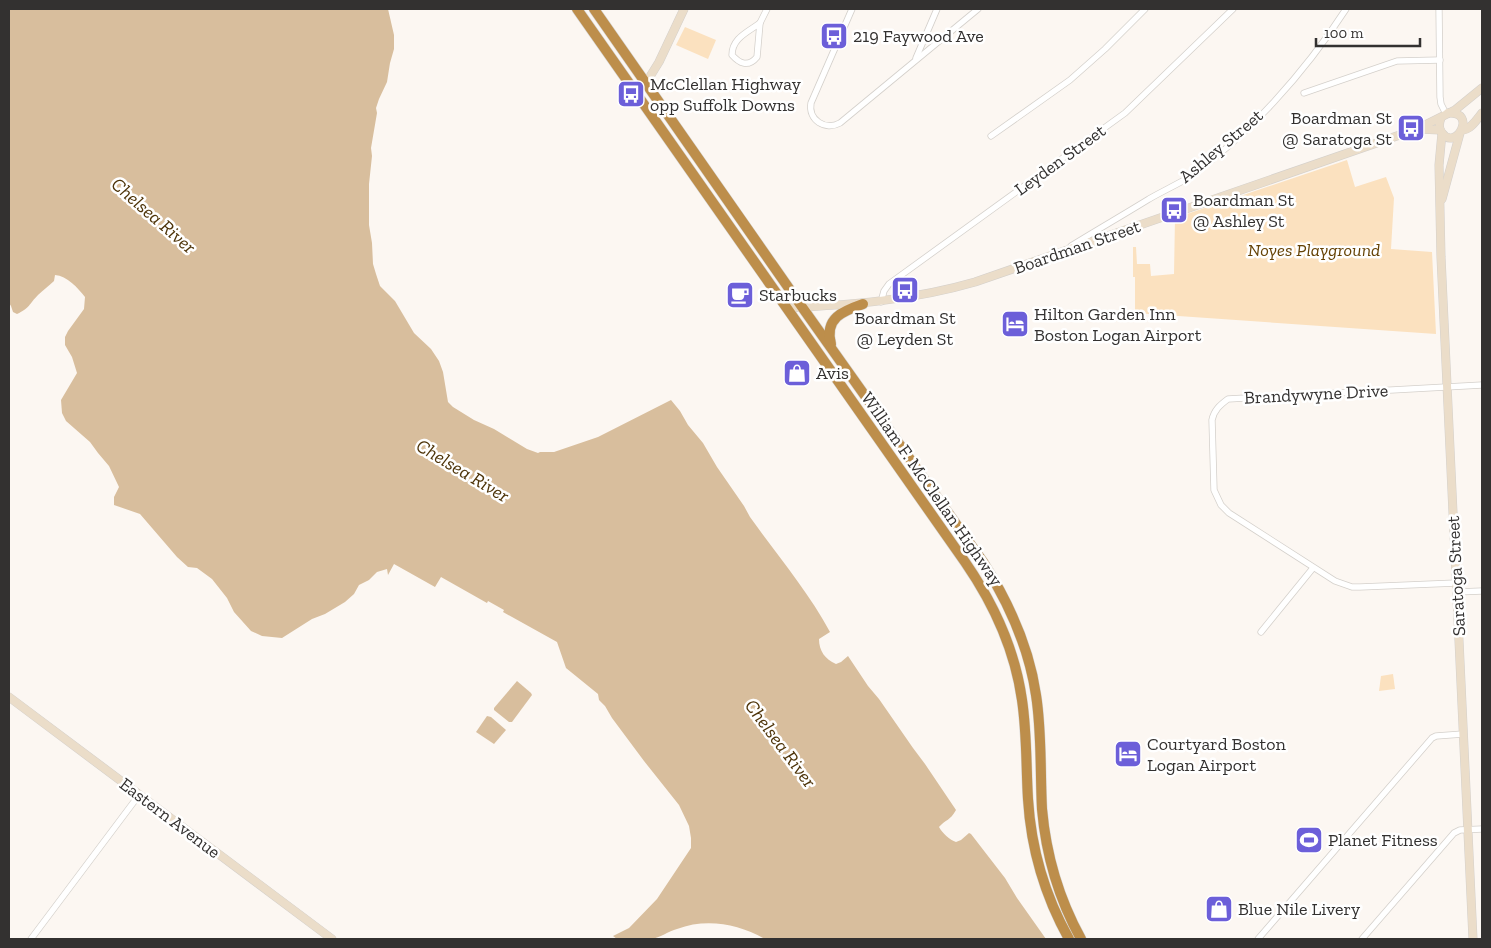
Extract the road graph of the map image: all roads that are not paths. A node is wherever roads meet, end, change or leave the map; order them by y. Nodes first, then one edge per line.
1 (577, 9) edge
2 (594, 9) edge
3 (684, 9) edge
4 (767, 9) edge
5 (852, 9) edge
6 (937, 9) edge
7 (978, 9) edge
8 (1145, 9) edge
9 (1233, 9) edge
10 (1346, 9) edge
11 (1439, 9) edge
12 (760, 23) junction
13 (915, 60) junction
14 (1440, 60) junction
15 (646, 83) junction
16 (1482, 88) edge
17 (1304, 93) dead end
18 (1482, 113) edge
19 (1445, 115) junction
20 (1417, 129) junction
21 (1441, 132) junction
22 (1461, 132) junction
23 (991, 136) dead end
24 (1439, 214) junction
25 (1111, 222) junction
26 (1112, 235) junction
27 (1065, 250) junction
28 (881, 302) junction
29 (864, 304) junction
30 (802, 307) junction
31 (786, 308) junction
32 (833, 350) junction
33 (1482, 385) edge
34 (1447, 387) junction
35 (1314, 568) junction
36 (1456, 582) junction
37 (1482, 591) edge
38 (1457, 592) junction
39 (1260, 632) dead end
40 (9, 697) edge
41 (1463, 734) junction
42 (139, 795) junction
43 (1482, 829) edge
44 (1468, 830) junction
45 (31, 939) edge
46 (332, 939) edge
47 (1069, 939) edge
48 (1081, 939) edge
49 (1258, 939) edge
50 (1362, 939) edge
51 (1473, 939) edge

1 - 31 highway, William F. McClellan Highway
2 - 15 highway, William F. McClellan Highway
3 - 15 main road
4 - 12 street
5 - 13 street
6 - 13 street
7 - 13 street
8 - 23 street
9 - 28 street, Leyden Street
10 - 25 street, Ashley Street
11 - 14 street
12 - 12 street
14 - 17 street
14 - 19 street
15 - 30 highway, William F. McClellan Highway
16 - 19 main road
18 - 22 main road
19 - 20 main road, Boardman Street
19 - 21 main road
19 - 22 main road
20 - 21 main road, Boardman Street
20 - 26 main road, Boardman Street
21 - 22 main road
21 - 24 main road, Saratoga Street
22 - 24 main road, Saratoga Street
24 - 34 main road, Saratoga Street
25 - 26 street
25 - 27 street, Ashley Street
26 - 27 main road, Boardman Street
27 - 28 main road, Boardman Street
28 - 29 main road, Boardman Street
29 - 30 main road, Boardman Street
29 - 32 highway
30 - 31 main road, Boardman Street
30 - 32 highway, William F. McClellan Highway
31 - 47 highway, William F. McClellan Highway
32 - 48 highway, William F. McClellan Highway
33 - 34 street, Brandywyne Drive
34 - 35 street, Brandywyne Drive
34 - 36 main road, Saratoga Street
35 - 36 street, Brandywyne Drive
35 - 39 street
36 - 38 main road, Saratoga Street
37 - 38 street
38 - 41 main road, Saratoga Street
40 - 42 main road, Eastern Avenue
41 - 44 main road, Saratoga Street
41 - 49 street
42 - 45 street
42 - 46 main road, Eastern Avenue
43 - 44 street
44 - 50 street
44 - 51 main road, Saratoga Street

